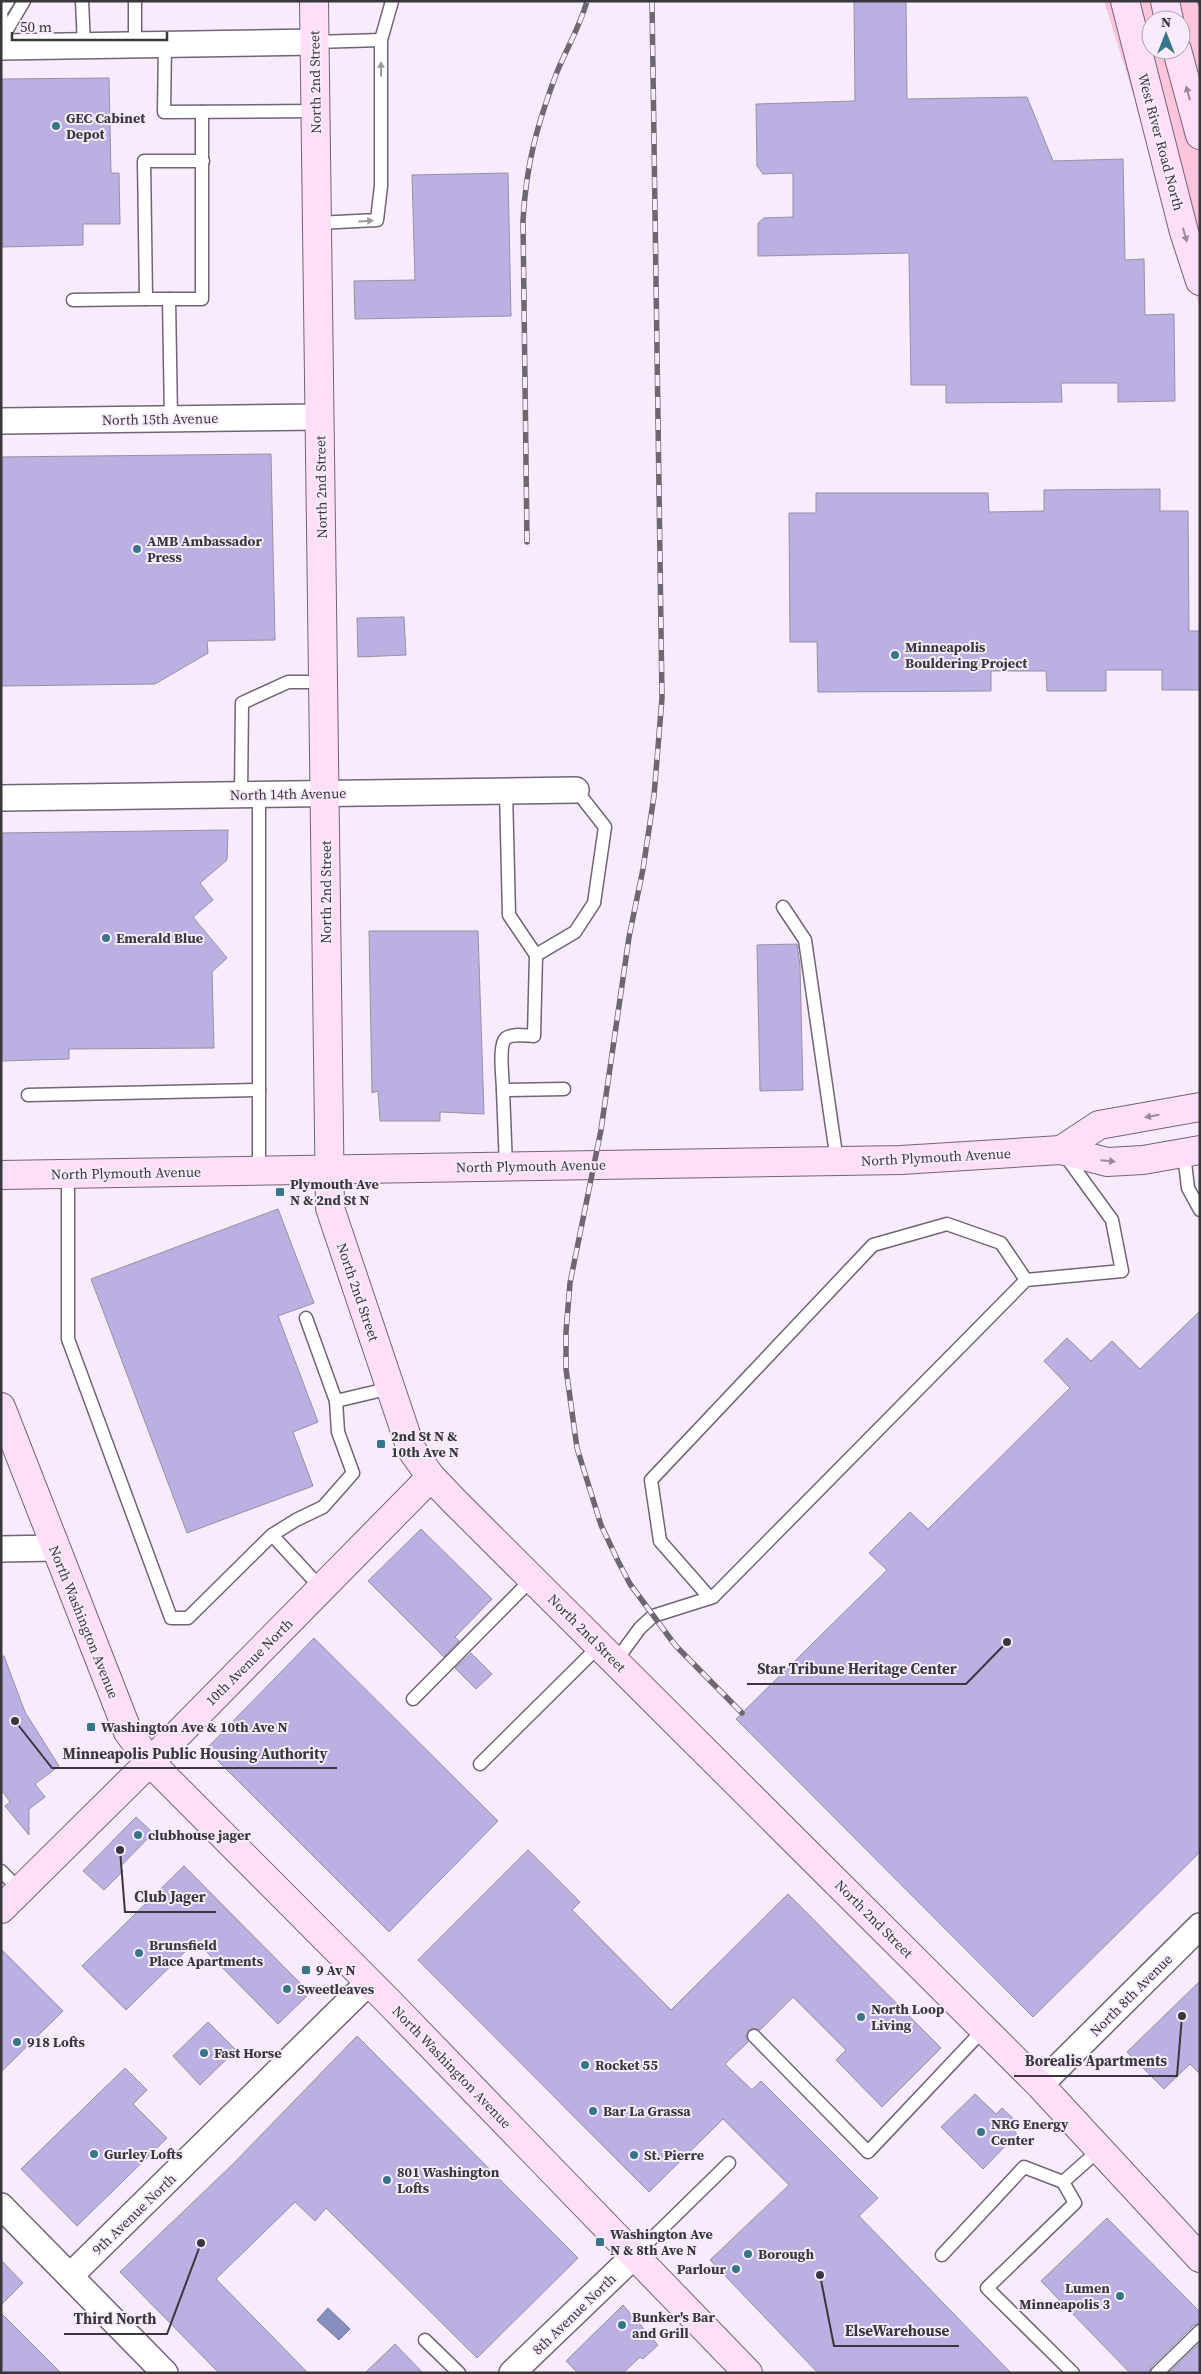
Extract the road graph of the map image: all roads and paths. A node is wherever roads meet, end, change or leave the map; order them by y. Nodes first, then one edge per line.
1 (8, 1) edge
2 (24, 1) edge
3 (82, 1) edge
4 (135, 1) edge
5 (314, 1) edge
6 (392, 1) edge
7 (1125, 1) edge
8 (1198, 1) edge
9 (1200, 7) edge
10 (1, 13) edge
11 (381, 40) junction
12 (4, 42) edge
13 (314, 42) junction
14 (135, 44) junction
15 (165, 44) junction
16 (84, 45) junction
17 (1180, 60) edge
18 (202, 112) junction
19 (316, 112) junction
20 (1200, 135) edge
21 (203, 161) junction
22 (317, 223) junction
23 (1200, 281) edge
24 (146, 299) junction
25 (170, 299) junction
26 (73, 300) dead end
27 (320, 417) junction
28 (171, 419) junction
29 (1, 421) edge
30 (324, 682) junction
31 (576, 790) joint
32 (506, 791) junction
33 (326, 794) junction
34 (250, 795) junction
35 (1, 798) edge
36 (783, 907) dead end
37 (536, 955) junction
38 (564, 1089) dead end
39 (259, 1090) junction
40 (503, 1090) junction
41 (28, 1095) dead end
42 (1200, 1107) edge
43 (1060, 1150) junction
44 (1192, 1152) edge
45 (837, 1162) junction
46 (506, 1167) junction
47 (329, 1169) junction
48 (259, 1171) junction
49 (68, 1174) junction
50 (1, 1175) edge
51 (1200, 1210) edge
52 (1026, 1280) junction
53 (306, 1318) dead end
54 (391, 1388) junction
55 (336, 1401) junction
56 (1, 1407) edge
57 (431, 1476) junction
58 (272, 1535) junction
59 (55, 1548) junction
60 (1, 1549) edge
61 (532, 1579) junction
62 (321, 1588) junction
63 (710, 1598) junction
64 (607, 1654) junction
65 (413, 1699) dead end
66 (150, 1762) junction
67 (480, 1764) dead end
68 (8, 1890) edge
69 (1200, 1926) edge
70 (370, 1982) junction
71 (984, 2029) junction
72 (754, 2036) dead end
73 (1040, 2085) junction
74 (1099, 2150) junction
75 (729, 2163) dead end
76 (1063, 2182) junction
77 (1, 2206) edge
78 (636, 2254) junction
79 (942, 2255) dead end
80 (1200, 2258) edge
81 (70, 2276) junction
82 (1200, 2331) edge
83 (425, 2340) dead end
84 (165, 2373) edge
85 (458, 2373) edge
86 (512, 2373) edge
87 (748, 2373) edge
88 (1073, 2373) edge
89 (1157, 2373) edge

1 - 10 lane
2 - 12 lane
3 - 16 lane
4 - 14 lane
5 - 13 street, North 2nd Street
6 - 11 lane
7 -> 23 street, West River Road North
8 - 9 path
10 - 12 lane
11 - 13 lane
22 -> 11 lane
12 - 16 street
13 - 15 street
13 - 19 street, North 2nd Street
14 - 15 street
14 - 16 street
15 - 18 lane
20 -> 17 street
18 - 19 lane
18 - 21 lane
19 - 22 street, North 2nd Street
21 - 24 lane
21 - 25 lane
22 - 27 street, North 2nd Street
24 - 25 lane
24 - 26 lane
25 - 28 lane
27 - 28 street, North 15th Avenue
27 - 30 street, North 2nd Street
28 - 29 street, North 15th Avenue
30 - 33 street, North 2nd Street
30 - 34 lane
31 - 32 street, North 14th Avenue
31 - 37 lane
32 - 33 street, North 14th Avenue
32 - 37 lane
33 - 34 street, North 14th Avenue
33 - 47 street, North 2nd Street
34 - 35 street, North 14th Avenue
34 - 39 lane
36 - 45 lane
37 - 40 lane
38 - 40 lane
39 - 41 lane
39 - 48 lane
40 - 46 lane
42 -> 43 street, North Plymouth Avenue
43 -> 44 street, North Plymouth Avenue
43 - 45 street, North Plymouth Avenue
43 - 52 lane
44 - 51 lane
45 - 46 street, North Plymouth Avenue
46 - 47 street, North Plymouth Avenue
47 - 48 street, North Plymouth Avenue
47 - 54 street, North 2nd Street
48 - 49 street, North Plymouth Avenue
49 - 50 street, North Plymouth Avenue
49 - 58 lane
52 - 63 lane
52 - 63 lane
53 - 55 lane
54 - 55 lane
54 - 57 street, North 2nd Street
55 - 58 lane
56 - 59 street, North Washington Avenue
57 - 61 street, North 2nd Street
57 - 62 street, 10th Avenue North
58 - 62 lane
59 - 60 street
59 - 66 street, North Washington Avenue
61 - 64 street, North 2nd Street
61 - 65 lane
62 - 66 street, 10th Avenue North
63 - 64 lane
64 - 67 lane
64 - 71 street, North 2nd Street
66 - 68 street, 10th Avenue North
66 - 70 street, North Washington Avenue
69 - 73 street, North 8th Avenue
70 - 78 street, North Washington Avenue
70 - 81 street, 9th Avenue North
71 - 72 lane
71 - 73 street, North 2nd Street
73 - 74 street, North 2nd Street
74 - 76 lane
74 - 80 street, North 2nd Street
75 - 78 lane
76 - 79 lane
76 - 88 lane
77 - 81 street
78 - 86 street, 8th Avenue North
78 - 87 street, North Washington Avenue
81 - 84 street
82 - 89 lane
83 - 85 lane

